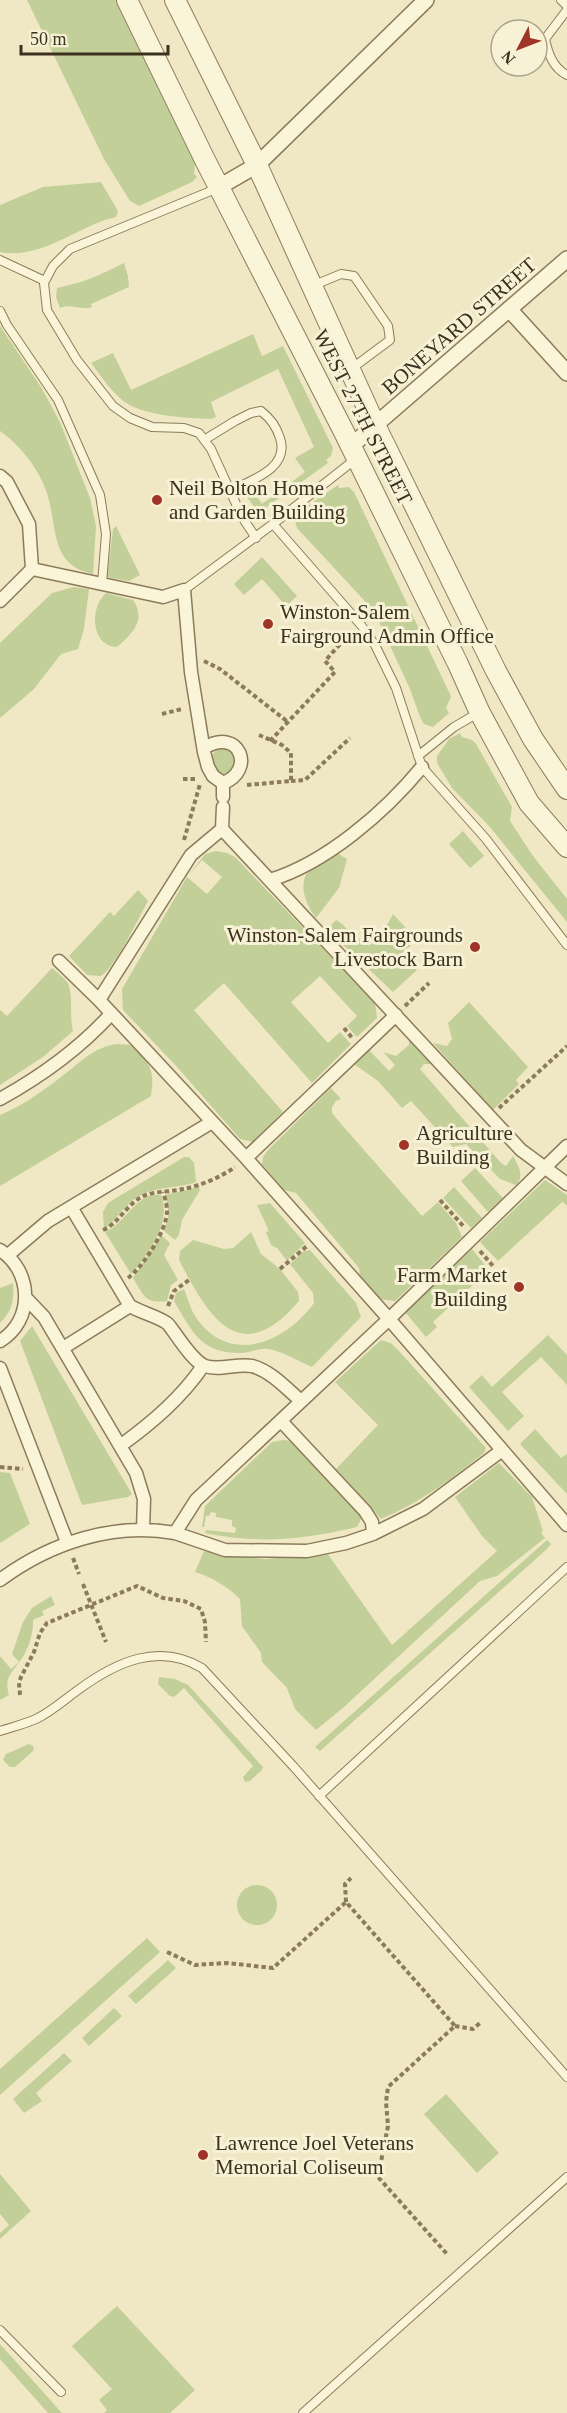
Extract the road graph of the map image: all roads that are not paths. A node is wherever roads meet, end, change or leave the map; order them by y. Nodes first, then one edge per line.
1 (127, 0) edge
2 (175, 0) edge
3 (426, 0) edge
4 (561, 0) edge
5 (567, 8) edge
6 (567, 75) edge
7 (256, 165) junction
8 (219, 187) junction
9 (567, 259) edge
10 (0, 260) edge
11 (45, 281) junction
12 (312, 286) junction
13 (509, 309) junction
14 (0, 311) edge
15 (350, 370) junction
16 (567, 373) edge
17 (376, 427) junction
18 (204, 440) junction
19 (354, 452) junction
20 (0, 476) edge
21 (230, 491) junction
22 (273, 524) junction
23 (256, 538) junction
24 (32, 569) junction
25 (102, 584) junction
26 (184, 590) junction
27 (0, 601) edge
28 (480, 712) junction
29 (204, 748) junction
30 (420, 762) junction
31 (227, 781) junction
32 (567, 789) edge
33 (222, 829) junction
34 (567, 847) edge
35 (270, 880) junction
36 (567, 945) edge
37 (59, 961) dead end
38 (99, 1000) junction
39 (111, 1014) junction
40 (396, 1015) junction
41 (0, 1099) edge
42 (212, 1122) junction
43 (567, 1146) edge
44 (246, 1158) junction
45 (545, 1169) junction
46 (567, 1184) edge
47 (71, 1207) junction
48 (4, 1253) edge
49 (25, 1297) junction
50 (130, 1306) junction
51 (389, 1319) junction
52 (0, 1341) edge
53 (63, 1348) junction
54 (203, 1365) junction
55 (0, 1368) edge
56 (301, 1401) junction
57 (280, 1421) junction
58 (120, 1446) junction
59 (501, 1451) junction
60 (567, 1525) edge
61 (143, 1530) junction
62 (175, 1533) junction
63 (374, 1534) junction
64 (67, 1542) junction
65 (567, 1567) edge
66 (0, 1580) edge
67 (0, 1731) edge
68 (319, 1796) junction
69 (567, 2076) edge
70 (567, 2177) edge
71 (0, 2330) edge
72 (61, 2392) dead end
73 (303, 2413) edge

1 - 8 street, WEST 27TH STREET
2 - 7 street, WEST 27TH STREET
3 - 7 street
4 - 5 lane
5 - 6 lane
7 - 8 street
7 - 12 street, WEST 27TH STREET
8 - 11 lane
8 - 19 street, WEST 27TH STREET
9 - 13 street, BONEYARD STREET
10 - 11 lane
11 - 18 lane
12 - 15 street, WEST 27TH STREET
12 - 15 lane
13 - 16 street
13 - 17 street, BONEYARD STREET
14 - 25 lane
15 - 17 street, WEST 27TH STREET
17 - 19 street, BONEYARD STREET
17 - 32 street, WEST 27TH STREET
18 - 21 lane
18 - 21 lane
19 - 22 lane
19 - 28 street, WEST 27TH STREET
20 - 24 street
21 - 23 lane
22 - 23 lane
22 - 30 lane
23 - 26 lane
24 - 25 street
24 - 27 street
25 - 26 street
26 - 29 street
28 - 30 lane
28 - 34 street, WEST 27TH STREET
29 - 31 street
29 - 31 street
30 - 35 street
30 - 36 lane
31 - 33 street
33 - 35 street
33 - 38 street
35 - 40 street
37 - 38 street
38 - 39 street
39 - 41 street
39 - 42 street
40 - 44 street
40 - 45 street
42 - 44 street
42 - 47 street
43 - 45 street
44 - 51 street
45 - 46 street
45 - 51 street
47 - 48 street
47 - 50 street
48 - 49 street
49 - 52 street
49 - 53 street
50 - 53 street
50 - 54 street
51 - 56 street
51 - 59 street
53 - 58 street
54 - 56 street
54 - 58 street
55 - 64 street
56 - 57 street
57 - 62 street
57 - 63 street
58 - 61 street
59 - 60 street
59 - 63 street
61 - 62 street
61 - 64 street
62 - 63 street
64 - 66 street
65 - 68 lane
67 - 68 lane
68 - 69 lane
70 - 73 lane
71 - 72 lane

